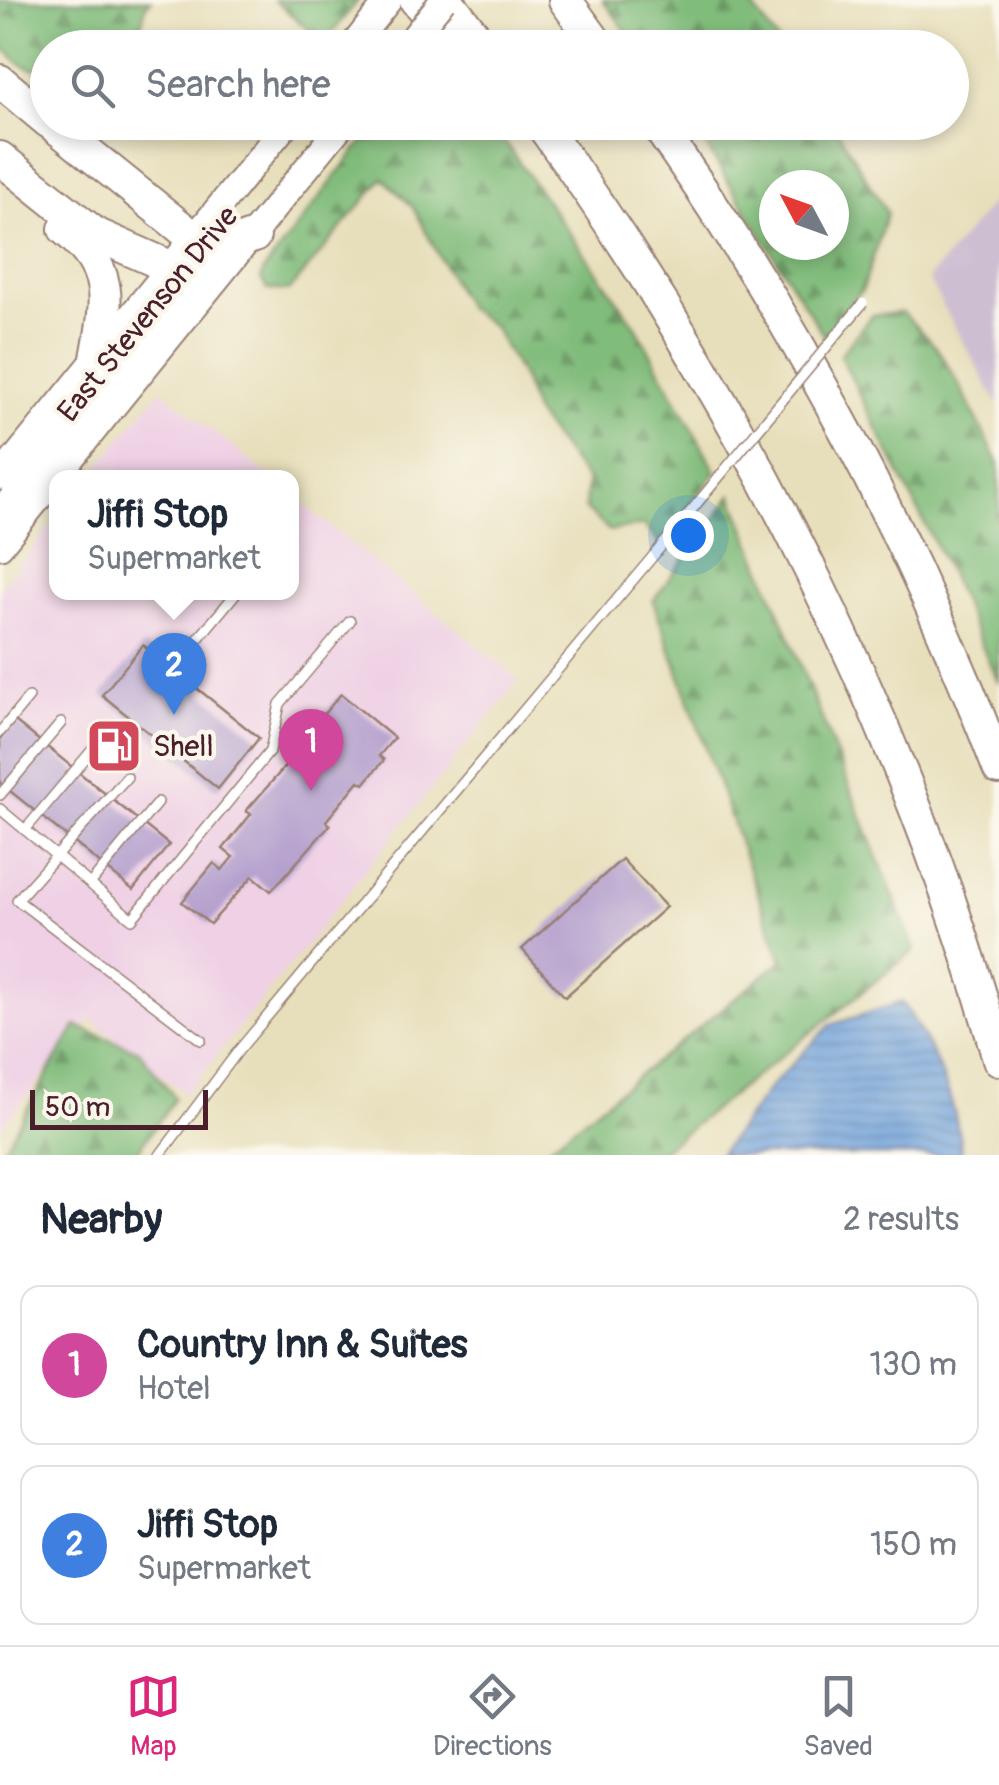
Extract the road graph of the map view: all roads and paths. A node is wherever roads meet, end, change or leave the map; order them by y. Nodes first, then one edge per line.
1 (390, 0) edge
2 (416, 0) edge
3 (444, 0) edge
4 (565, 0) edge
5 (589, 0) edge
6 (365, 30) edge
7 (419, 30) edge
8 (441, 30) edge
9 (469, 30) edge
10 (587, 30) edge
11 (606, 30) edge
12 (0, 82) edge
13 (30, 106) edge
14 (67, 140) edge
15 (274, 140) edge
16 (330, 140) edge
17 (529, 140) edge
18 (552, 140) edge
19 (668, 140) edge
20 (0, 158) edge
21 (0, 175) edge
22 (254, 236) junction
23 (186, 256) junction
24 (657, 293) junction
25 (863, 303) dead end
26 (97, 358) junction
27 (34, 435) junction
28 (0, 453) edge
29 (62, 470) edge
30 (0, 477) edge
31 (49, 486) edge
32 (0, 526) edge
33 (0, 546) edge
34 (230, 600) edge
35 (350, 620) dead end
36 (198, 639) dead end
37 (29, 697) dead end
38 (60, 722) dead end
39 (0, 732) edge
40 (93, 749) dead end
41 (999, 768) edge
42 (127, 777) dead end
43 (0, 795) edge
44 (158, 802) dead end
45 (0, 809) edge
46 (25, 830) junction
47 (56, 855) junction
48 (90, 884) junction
49 (202, 1040) dead end
50 (999, 1059) edge
51 (160, 1155) edge

1 - 6 main road
2 - 8 highway
3 - 7 main road, bridge
3 - 9 highway
4 - 10 highway
5 - 11 highway
12 - 13 highway
14 - 23 highway
15 - 23 main road, East Stevenson Drive
16 - 22 main road, East Stevenson Drive
17 - 24 highway
18 - 24 highway
19 - 41 highway
20 - 23 highway
21 - 26 highway
22 - 23 highway
22 - 29 main road, East Stevenson Drive
23 - 26 main road, East Stevenson Drive
23 - 32 highway
24 - 50 highway
25 - 51 lane, bridge
26 - 27 main road, East Stevenson Drive
27 - 28 main road
27 - 30 main road, East Stevenson Drive
31 - 33 main road, East Stevenson Drive
34 - 36 lane
35 - 48 lane
37 - 39 lane
38 - 43 lane
40 - 46 lane
42 - 47 lane
44 - 48 lane
45 - 46 lane
46 - 47 lane
47 - 48 lane
47 - 49 lane

